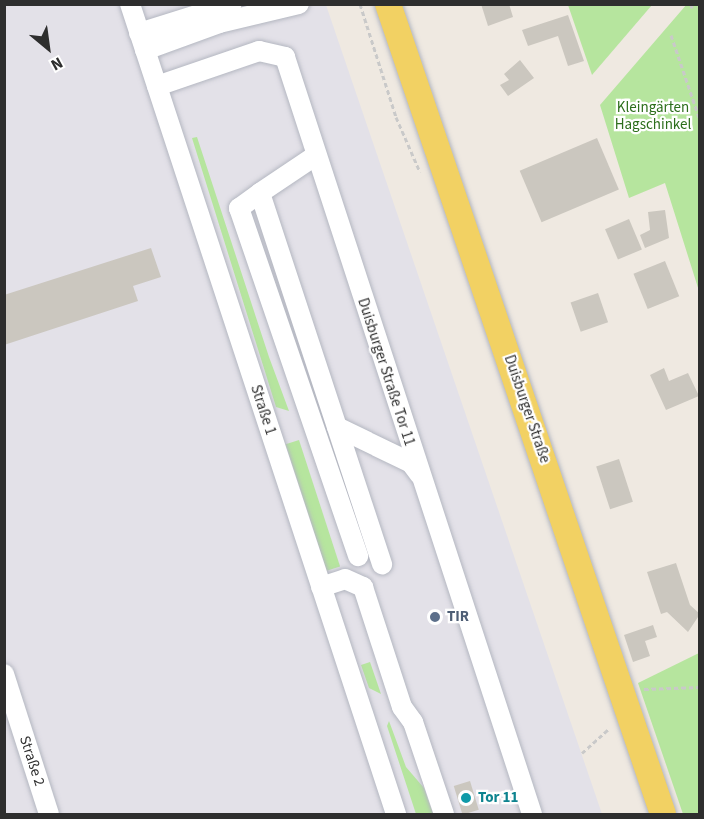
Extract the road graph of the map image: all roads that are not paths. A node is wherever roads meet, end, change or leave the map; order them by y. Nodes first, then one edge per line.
1 (130, 4) edge
2 (299, 4) edge
3 (388, 4) edge
4 (240, 9) edge
5 (142, 42) junction
6 (157, 86) junction
7 (315, 156) junction
8 (260, 193) junction
9 (337, 427) junction
10 (420, 475) junction
11 (358, 556) dead end
12 (382, 564) dead end
13 (321, 587) junction
14 (4, 674) edge
15 (49, 814) edge
16 (396, 814) edge
17 (444, 814) edge
18 (532, 814) edge
19 (663, 814) edge

1 - 5 lane, Straße 1
2 - 4 lane
3 - 19 main road, Duisburger Straße
4 - 5 lane
5 - 6 lane, Straße 1
6 - 7 lane, Duisburger Straße Tor 11
6 - 13 lane, Straße 1
7 - 8 lane
7 - 10 lane, Duisburger Straße Tor 11
8 - 9 lane
8 - 11 lane
9 - 10 lane
9 - 12 lane
10 - 18 lane, Duisburger Straße Tor 11
13 - 16 lane, Straße 1
13 - 17 lane
14 - 15 lane, Straße 2

